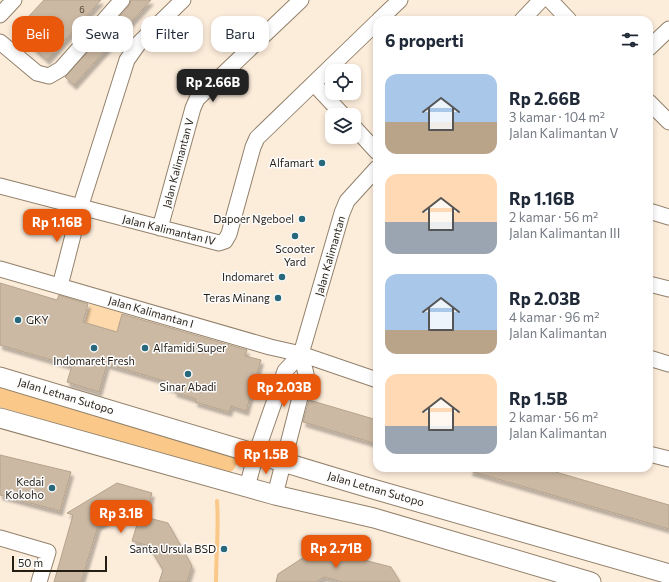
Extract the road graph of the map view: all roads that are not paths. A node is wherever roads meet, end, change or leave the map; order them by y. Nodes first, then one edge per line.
1 (14, 0) edge
2 (122, 0) edge
3 (183, 0) edge
4 (301, 0) edge
5 (400, 0) edge
6 (541, 0) edge
7 (550, 0) edge
8 (0, 15) edge
9 (383, 16) edge
10 (526, 16) edge
11 (565, 16) edge
12 (373, 26) edge
13 (669, 29) edge
14 (0, 42) edge
15 (653, 44) edge
16 (314, 84) junction
17 (653, 106) edge
18 (336, 108) edge
19 (669, 122) edge
20 (361, 135) edge
21 (373, 148) edge
22 (373, 172) edge
23 (0, 186) edge
24 (80, 208) junction
25 (653, 213) edge
26 (669, 217) edge
27 (160, 228) junction
28 (0, 269) edge
29 (653, 285) edge
30 (60, 286) junction
31 (669, 289) edge
32 (301, 354) junction
33 (653, 359) edge
34 (669, 364) edge
35 (0, 377) edge
36 (373, 379) edge
37 (0, 418) edge
38 (256, 454) junction
39 (653, 455) edge
40 (669, 459) edge
41 (283, 462) junction
42 (247, 488) junction
43 (275, 495) junction
44 (0, 538) edge
45 (669, 574) edge
46 (39, 582) edge
47 (591, 582) edge

1 - 8 street
2 - 14 street
3 - 24 street
4 - 27 street, Jalan Kalimantan V
5 - 9 street
6 - 10 street
7 - 11 street
12 - 16 street, Jalan Kalimantan IV
13 - 15 street
16 - 18 street
16 - 27 street, Jalan Kalimantan IV
17 - 19 street
20 - 21 street
22 - 32 street, Jalan Kalimantan
23 - 24 street, Jalan Kalimantan IV
24 - 27 street, Jalan Kalimantan IV
24 - 30 street
25 - 26 street
28 - 30 street, Jalan Kalimantan I
29 - 31 street
30 - 32 street, Jalan Kalimantan I
32 - 36 street, Jalan Kalimantan I
32 - 38 street, Jalan Kalimantan
32 - 41 street
33 - 34 street
35 - 38 main road, Jalan Letnan Sutopo
37 - 42 main road
38 - 41 main road, Jalan Letnan Sutopo
38 - 42 street, Jalan Kalimantan
39 - 40 street
41 - 43 street
41 - 45 main road, Jalan Letnan Sutopo
42 - 43 main road
43 - 47 main road
44 - 46 street

